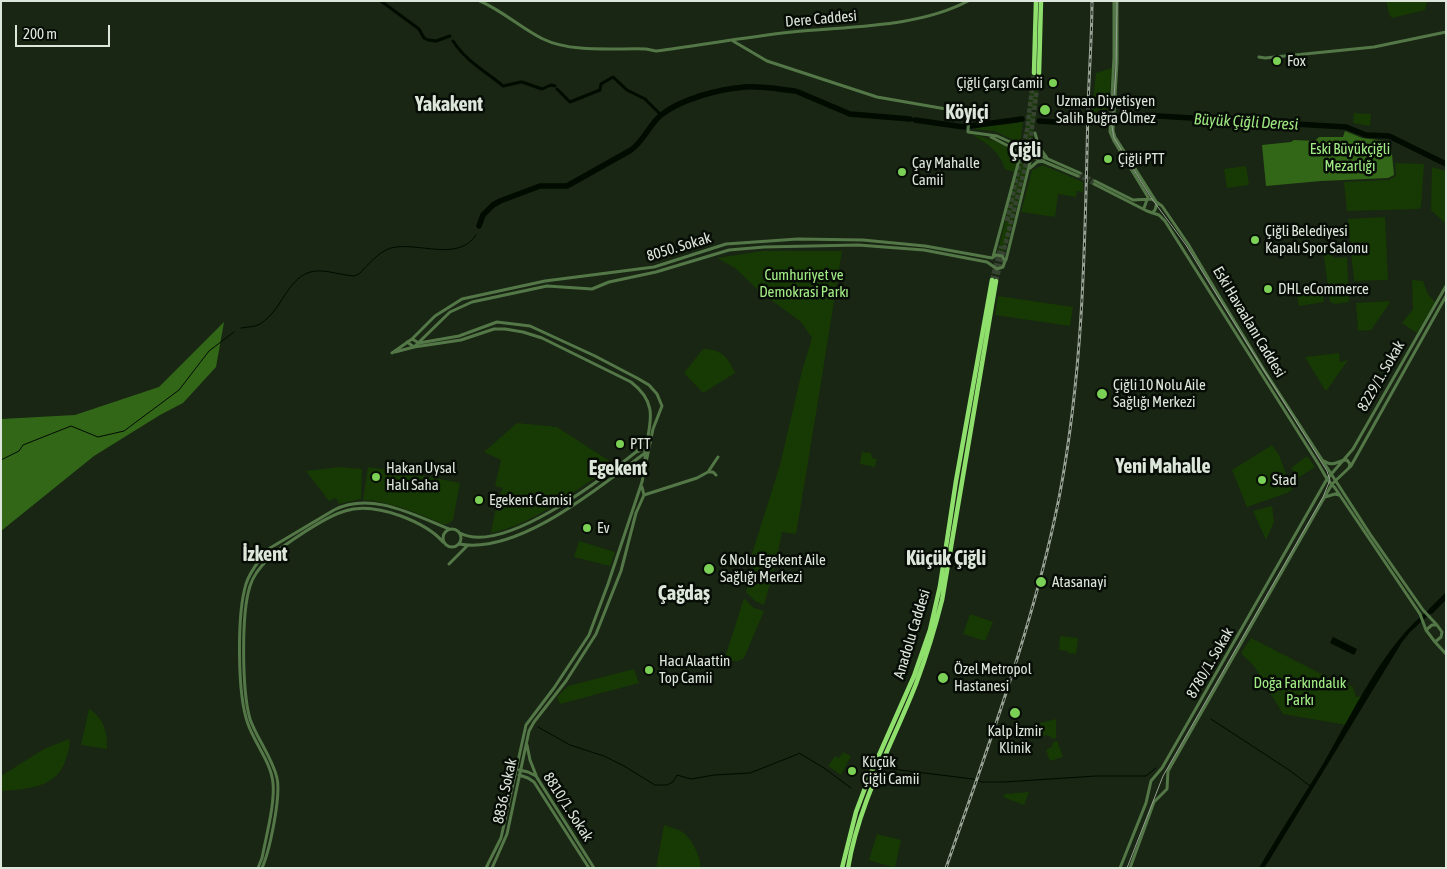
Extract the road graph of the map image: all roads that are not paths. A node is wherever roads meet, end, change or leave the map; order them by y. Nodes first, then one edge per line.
1 (480, 1) edge
2 (968, 1) edge
3 (1036, 1) edge
4 (1041, 1) edge
5 (1116, 1) edge
6 (1446, 32) edge
7 (732, 41) junction
8 (1259, 57) dead end
9 (1111, 126) junction
10 (1035, 133) dead end
11 (986, 134) junction
12 (1022, 146) junction
13 (1033, 149) junction
14 (1019, 153) junction
15 (1031, 157) junction
16 (1046, 160) junction
17 (1028, 172) junction
18 (1079, 175) tunnel mouth
19 (1147, 198) junction
20 (1155, 200) junction
21 (1144, 208) junction
22 (1152, 213) junction
23 (992, 258) junction
24 (1005, 263) junction
25 (992, 264) junction
26 (1446, 286) edge
27 (1446, 296) edge
28 (412, 339) junction
29 (407, 342) junction
30 (419, 343) junction
31 (414, 347) junction
32 (649, 436) junction
33 (647, 451) junction
34 (636, 452) junction
35 (718, 457) dead end
36 (638, 458) junction
37 (1322, 459) junction
38 (1344, 460) junction
39 (645, 467) junction
40 (1349, 468) junction
41 (708, 472) junction
42 (1332, 474) junction
43 (716, 475) dead end
44 (1327, 479) junction
45 (1336, 480) junction
46 (642, 482) junction
47 (1332, 484) junction
48 (644, 495) junction
49 (1340, 496) junction
50 (1325, 498) junction
51 (381, 504) junction
52 (380, 510) junction
53 (449, 529) junction
54 (460, 533) junction
55 (443, 542) junction
56 (459, 544) junction
57 (467, 546) junction
58 (265, 550) junction
59 (270, 556) junction
60 (260, 558) junction
61 (266, 560) junction
62 (449, 564) dead end
63 (1422, 612) junction
64 (1437, 625) junction
65 (1426, 630) junction
66 (1442, 632) junction
67 (1446, 638) edge
68 (1435, 642) junction
69 (1446, 654) edge
70 (242, 666) junction
71 (1195, 710) junction
72 (1201, 714) junction
73 (527, 742) junction
74 (519, 770) junction
75 (518, 775) junction
76 (536, 776) junction
77 (258, 868) edge
78 (262, 868) edge
79 (486, 868) edge
80 (492, 868) edge
81 (589, 868) edge
82 (594, 868) edge
83 (842, 868) edge
84 (848, 868) edge
85 (1120, 868) edge
86 (1130, 868) edge

1 - 7 street, Dere Caddesi
2 - 7 street, Dere Caddesi
3 - 4 highway
5 - 9 street
6 - 8 street
7 - 11 street
9 - 19 street
9 - 20 street, Eski Havaalanı Caddesi
10 - 16 street
11 - 12 street
11 - 14 street
12 - 13 street
12 - 14 street
13 - 15 street
13 - 16 street
14 - 15 street
14 - 23 street
15 - 16 street
15 - 17 street
16 - 17 street
16 - 18 street
17 - 24 street
19 - 20 street
19 - 21 street
19 - 21 street
20 - 22 street
20 - 37 street, Eski Havaalanı Caddesi
21 - 22 street
22 - 44 street, Eski Havaalanı Caddesi
23 - 24 street
23 - 25 street
23 - 28 street, 8050. Sokak
24 - 25 street
25 - 30 street, 8050. Sokak
26 - 38 street, 8229/1. Sokak
27 - 40 street, 8229/1. Sokak
28 - 29 street, 8050. Sokak
28 - 30 street
29 - 31 street
29 - 31 street, 8050. Sokak
30 - 31 street, 8050. Sokak
30 - 33 street
31 - 32 street
32 - 33 street
32 - 34 street
33 - 34 street
33 - 36 street
33 - 39 street
34 - 54 street
35 - 41 street
36 - 39 street
36 - 57 street
37 - 38 street
37 - 42 street, Eski Havaalanı Caddesi
38 - 40 street
38 - 42 street, 8229/1. Sokak
39 - 46 street
40 - 45 street, 8229/1. Sokak
41 - 43 street
41 - 48 street
42 - 44 street, 8780/1. Sokak
42 - 45 street, Eski Havaalanı Caddesi
44 - 47 street, Eski Havaalanı Caddesi
44 - 71 street, 8780/1. Sokak
45 - 47 street, 8229/1. Sokak
45 - 63 street, Eski Havaalanı Caddesi
46 - 48 street
46 - 74 street
47 - 49 street, Eski Havaalanı Caddesi
47 - 50 street, 8229/1. Sokak
48 - 73 street, 8836. Sokak
49 - 50 street
49 - 63 street, Eski Havaalanı Caddesi
50 - 72 street, 8780/1. Sokak
51 - 52 street
51 - 53 street
51 - 58 street
52 - 55 street
52 - 59 street
53 - 54 street
53 - 55 street
54 - 56 street
55 - 56 street
56 - 57 street
57 - 62 street
58 - 59 street
58 - 60 street
59 - 61 street
60 - 61 street
60 - 70 street
61 - 70 street
63 - 64 street
63 - 65 street
64 - 65 street
64 - 66 street
65 - 68 street
66 - 67 street
66 - 68 street
68 - 69 street
70 - 77 street
70 - 78 street
71 - 72 street
71 - 85 street, 8780/1. Sokak
72 - 86 street, 8780/1. Sokak
73 - 74 street, 8836. Sokak
73 - 76 street
74 - 75 street, 8836. Sokak
74 - 76 street, 8810/1. Sokak
75 - 79 street
75 - 80 street, 8836. Sokak
75 - 81 street, 8810/1. Sokak
76 - 82 street, 8810/1. Sokak
83 - 84 highway, Anadolu Caddesi

